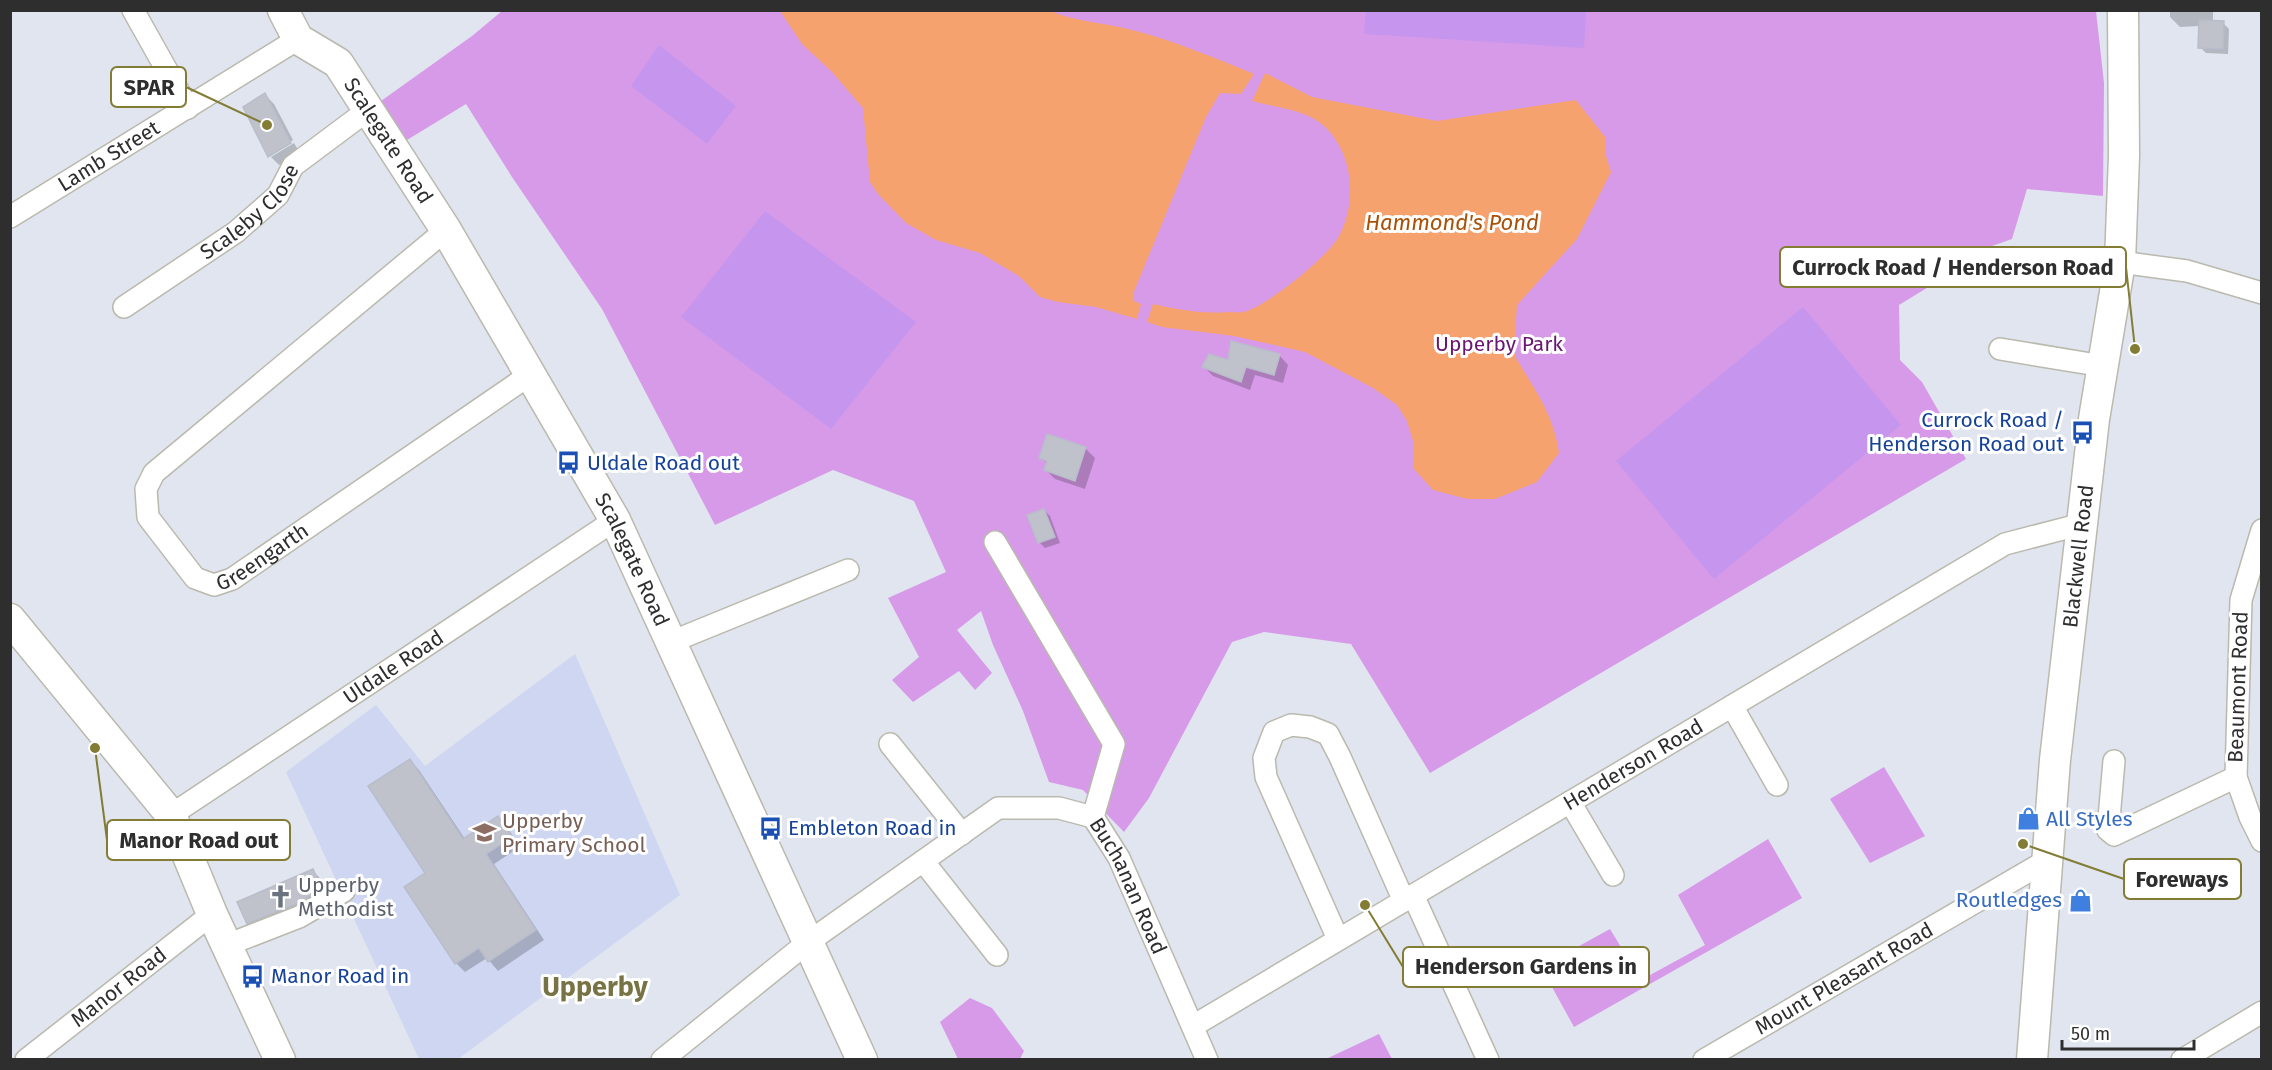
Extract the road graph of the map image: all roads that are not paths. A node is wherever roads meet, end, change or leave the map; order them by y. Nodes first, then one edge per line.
1 (133, 10) edge
2 (283, 10) edge
3 (2122, 10) edge
4 (298, 39) junction
5 (188, 108) junction
6 (368, 110) junction
7 (10, 217) edge
8 (446, 230) junction
9 (2120, 262) junction
10 (2262, 293) edge
11 (124, 307) dead end
12 (2000, 349) dead end
13 (2103, 366) junction
14 (531, 374) junction
15 (615, 520) junction
16 (2082, 524) junction
17 (2262, 530) edge
18 (995, 542) dead end
19 (848, 570) dead end
20 (10, 619) edge
21 (670, 642) junction
22 (1732, 706) junction
23 (890, 744) dead end
24 (2114, 761) dead end
25 (2236, 777) junction
26 (1777, 785) dead end
27 (2254, 801) edge
28 (1570, 802) junction
29 (171, 815) junction
30 (1093, 817) junction
31 (962, 834) junction
32 (2262, 841) edge
33 (923, 861) junction
34 (2046, 861) junction
35 (1614, 875) dead end
36 (344, 891) dead end
37 (1408, 898) junction
38 (212, 914) junction
39 (1338, 939) junction
40 (807, 943) junction
41 (227, 945) junction
42 (997, 955) dead end
43 (2262, 1012) edge
44 (1193, 1026) junction
45 (26, 1059) edge
46 (280, 1059) edge
47 (662, 1059) edge
48 (862, 1059) edge
49 (1207, 1059) edge
50 (1488, 1059) edge
51 (1704, 1059) edge
52 (2032, 1059) edge
53 (2182, 1059) edge

1 - 5 street
2 - 4 street
3 - 9 street, Blackwell Road
4 - 5 street, Lamb Street
4 - 6 street, Scalegate Road
5 - 7 street, Lamb Street
6 - 8 street, Scalegate Road
6 - 11 street, Scaleby Close
8 - 14 street, Scalegate Road
8 - 14 street, Greengarth
9 - 10 street
9 - 13 street, Blackwell Road
12 - 13 street
13 - 16 street, Blackwell Road
14 - 15 street, Scalegate Road
15 - 21 street, Scalegate Road
15 - 29 street, Uldale Road
16 - 22 street, Henderson Road
16 - 34 street, Blackwell Road
17 - 25 street, Beaumont Road
18 - 30 street
19 - 21 street
20 - 29 street
21 - 40 street, Scalegate Road
22 - 26 street
22 - 28 street, Henderson Road
23 - 31 street
24 - 25 street
25 - 27 street, Beaumont Road
27 - 32 street, Beaumont Road
28 - 35 street
28 - 37 street, Henderson Road
29 - 38 street
30 - 31 street, Buchanan Road
30 - 44 street, Buchanan Road
31 - 33 street, Buchanan Road
33 - 40 street, Buchanan Road
33 - 42 street
34 - 51 street, Mount Pleasant Road
34 - 52 street, Blackwell Road
36 - 41 street
37 - 39 street, Henderson Road
37 - 39 street
37 - 50 street
38 - 41 street
38 - 45 street, Manor Road
39 - 44 street, Henderson Road
40 - 47 street, Buchanan Road
40 - 48 street, Scalegate Road
41 - 46 street
43 - 53 street
44 - 49 street, Buchanan Road

